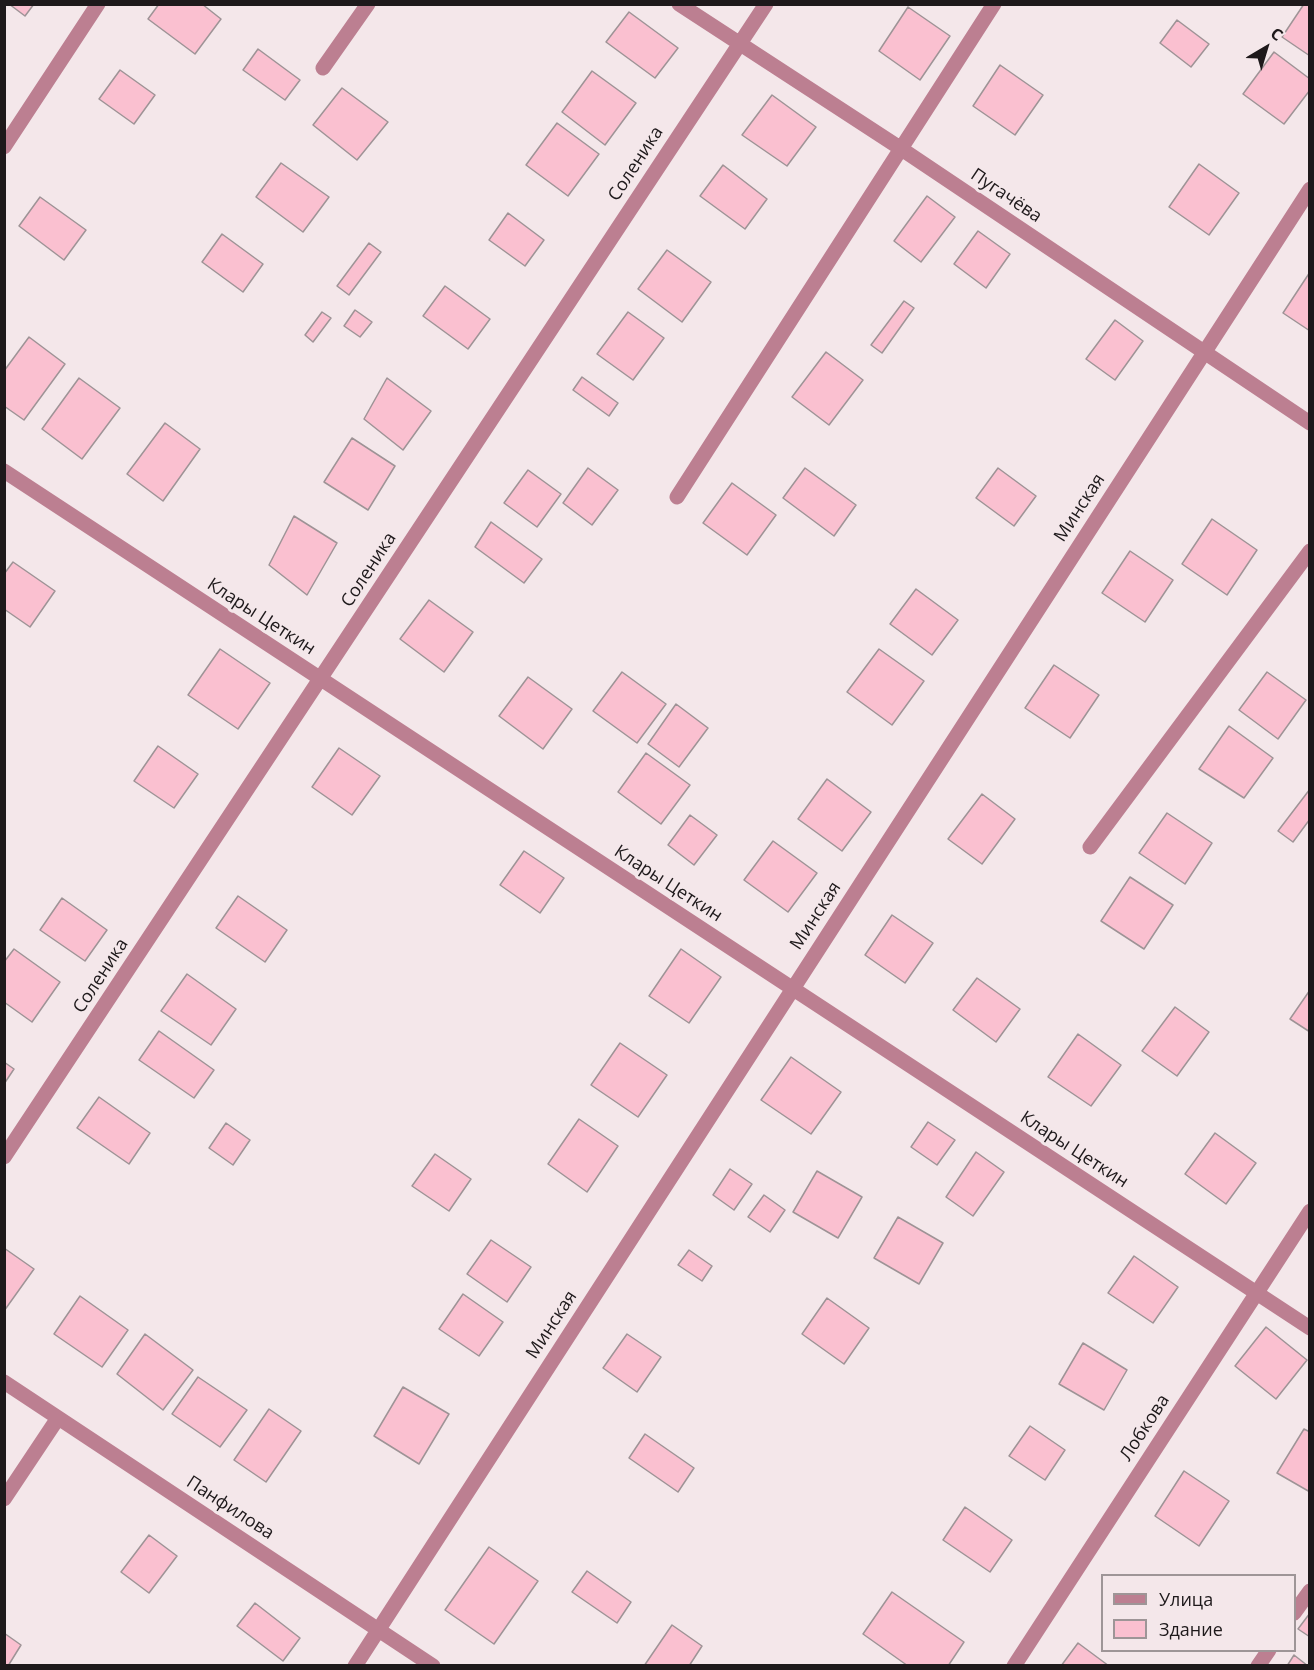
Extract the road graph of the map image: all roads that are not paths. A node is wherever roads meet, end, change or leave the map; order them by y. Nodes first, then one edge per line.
1 (98, 4) edge
2 (368, 4) edge
3 (679, 4) edge
4 (766, 4) edge
5 (993, 4) edge
6 (740, 43) junction
7 (323, 68) dead end
8 (4, 147) edge
9 (900, 148) junction
10 (1310, 189) edge
11 (1204, 352) junction
12 (1310, 423) edge
13 (4, 471) edge
14 (677, 497) dead end
15 (1310, 551) edge
16 (320, 679) junction
17 (1090, 847) dead end
18 (792, 989) junction
19 (4, 1157) edge
20 (1310, 1211) edge
21 (1256, 1293) junction
22 (1310, 1328) edge
23 (4, 1382) edge
24 (58, 1418) junction
25 (4, 1500) edge
26 (1310, 1591) edge
27 (1296, 1610) edge
28 (378, 1629) junction
29 (1268, 1652) edge
30 (355, 1665) edge
31 (433, 1665) edge
32 (1014, 1665) edge
33 (1258, 1665) edge

1 - 8 street
2 - 7 street
3 - 6 street, Пугачёва
4 - 6 street, Соленика
5 - 9 street
6 - 9 street, Пугачёва
6 - 16 street, Соленика
9 - 11 street, Пугачёва
9 - 14 street
10 - 11 street, Минская
11 - 12 street, Пугачёва
11 - 18 street, Минская
13 - 16 street, Клары Цеткин
15 - 17 street
16 - 18 street, Клары Цеткин
16 - 19 street, Соленика
18 - 21 street, Клары Цеткин
18 - 28 street, Минская
20 - 21 street, Лобкова
21 - 22 street, Клары Цеткин
21 - 32 street, Лобкова
23 - 24 street, Панфилова
24 - 25 street
24 - 28 street, Панфилова
26 - 27 street
28 - 30 street, Минская
28 - 31 street, Панфилова
29 - 33 street

